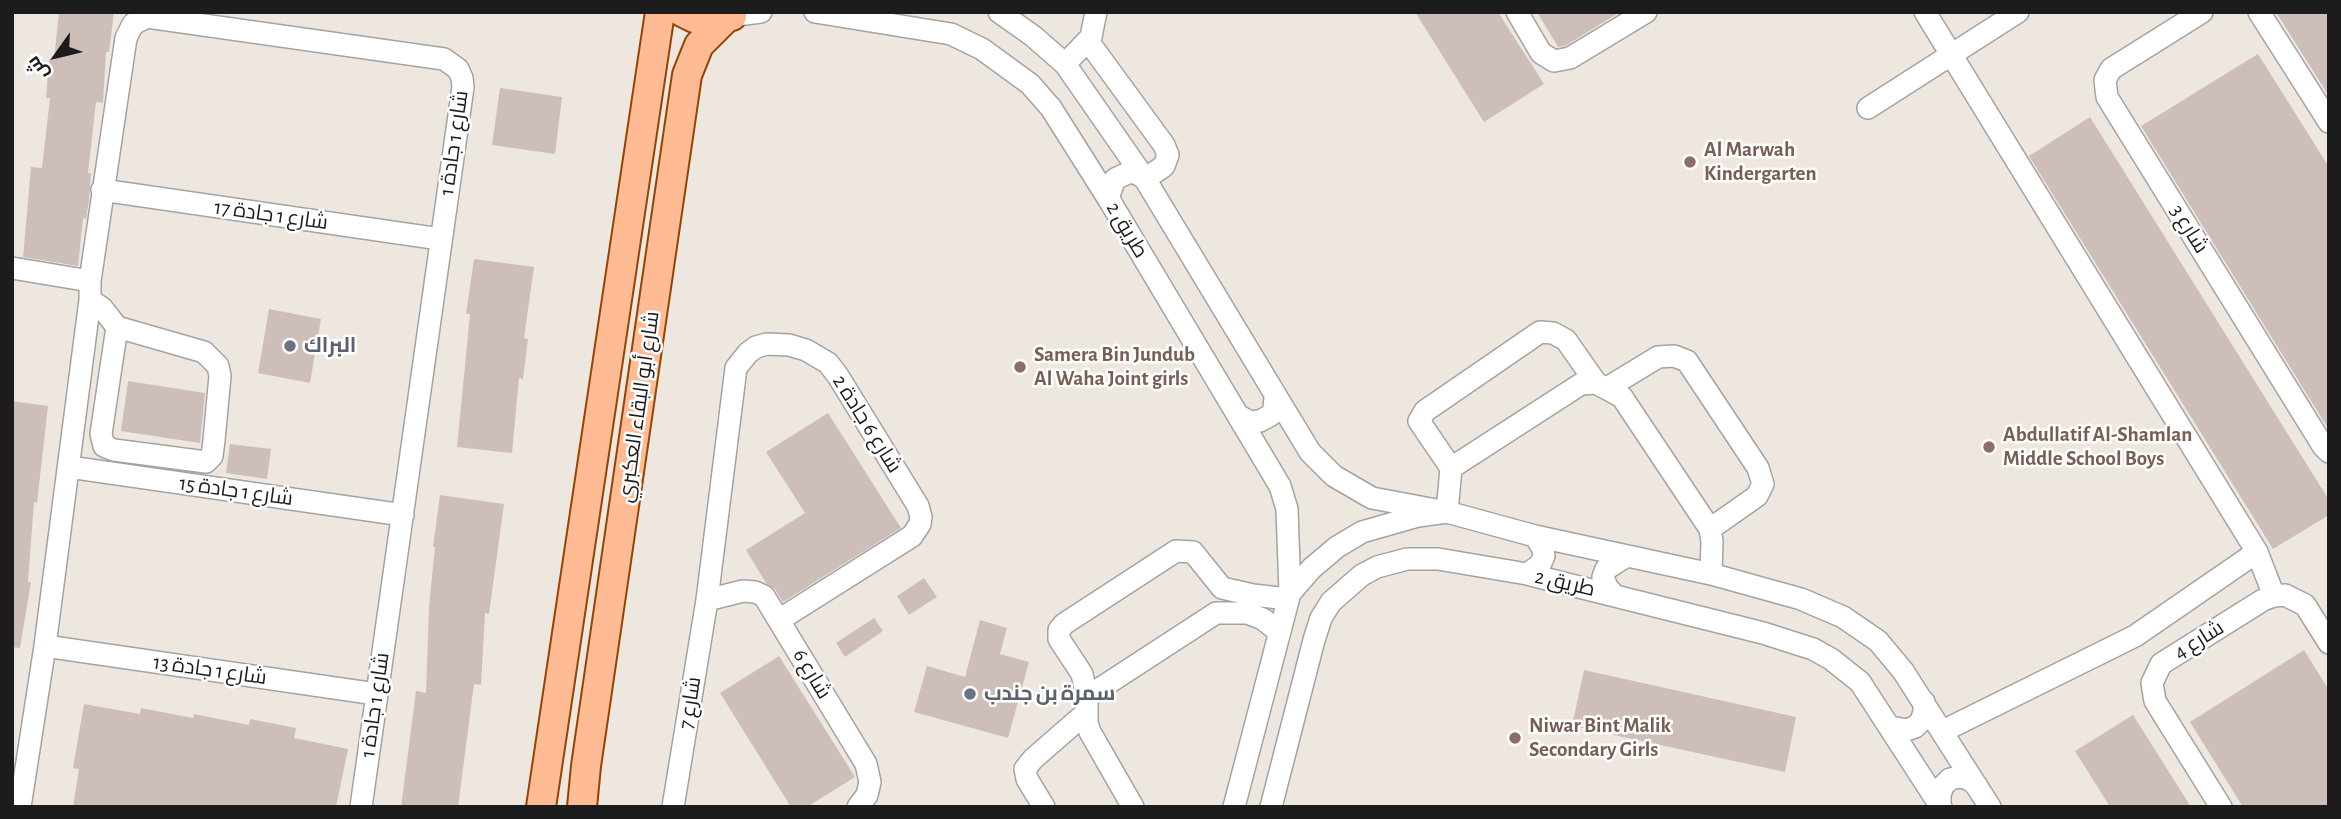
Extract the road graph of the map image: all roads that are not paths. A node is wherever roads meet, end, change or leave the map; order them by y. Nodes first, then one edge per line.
1 (660, 12) edge
2 (682, 12) edge
3 (815, 12) edge
4 (999, 12) edge
5 (1096, 12) edge
6 (1517, 12) edge
7 (1646, 12) edge
8 (1925, 12) edge
9 (2018, 12) edge
10 (2202, 12) edge
11 (2259, 12) edge
12 (741, 15) edge
13 (2171, 20) edge
14 (1088, 41) junction
15 (1951, 54) junction
16 (1065, 64) junction
17 (1868, 108) dead end
18 (2329, 122) edge
19 (1145, 179) junction
20 (103, 190) junction
21 (1111, 203) junction
22 (440, 239) junction
23 (12, 268) edge
24 (90, 290) junction
25 (117, 327) junction
26 (1602, 385) junction
27 (1275, 397) junction
28 (1241, 417) junction
29 (2329, 452) edge
30 (69, 467) junction
31 (1451, 468) junction
32 (1447, 512) junction
33 (403, 515) junction
34 (1710, 529) junction
35 (1535, 536) junction
36 (2257, 552) junction
37 (1625, 556) junction
38 (578, 558) junction
39 (1527, 574) junction
40 (1711, 574) junction
41 (1222, 588) junction
42 (1614, 595) junction
43 (1289, 596) junction
44 (2274, 596) junction
45 (707, 600) junction
46 (1216, 613) junction
47 (779, 620) junction
48 (1279, 632) junction
49 (2329, 643) edge
50 (45, 646) junction
51 (376, 694) junction
52 (1260, 701) junction
53 (1924, 702) junction
54 (1087, 705) junction
55 (1296, 713) junction
56 (1891, 727) junction
57 (1943, 731) junction
58 (586, 766) junction
59 (1977, 786) junction
60 (1236, 798) edge
61 (1271, 804) edge
62 (1940, 806) edge
63 (20, 807) edge
64 (360, 807) edge
65 (541, 807) edge
66 (582, 807) edge
67 (673, 807) edge
68 (858, 807) edge
69 (1044, 807) edge
70 (1133, 807) edge
71 (1990, 807) edge
72 (2221, 807) edge

1 - 38 main road, شارع أبو البقاء العكبري
2 - 12 main road
3 - 21 street, طريق 2
4 - 16 street, طريق 2
5 - 14 street
6 - 7 street
8 - 15 street
9 - 15 street
10 - 13 street, شارع 3
11 - 18 street
12 - 58 main road, شارع أبو البقاء العكبري
13 - 29 street, شارع 3
14 - 16 street
14 - 19 street
15 - 17 street
15 - 36 street
16 - 19 street, طريق 2
19 - 21 street
19 - 27 street, طريق 2
20 - 22 street, شارع 1 جادة 17
20 - 22 street, شارع 1 جادة 1
20 - 24 street, شارع 1 جادة 1
21 - 28 street, طريق 2
22 - 33 street, شارع 1 جادة 1
23 - 24 street
24 - 25 street
24 - 30 street, شارع 1 جادة 1
25 - 25 street
26 - 31 street
26 - 31 street
26 - 34 street
26 - 34 street
27 - 28 street
27 - 32 street, طريق 2
28 - 43 street, طريق 2
30 - 33 street, شارع 1 جادة 15
30 - 50 street, شارع 1 جادة 1
31 - 32 street
32 - 35 street, طريق 2
32 - 43 street, طريق 2
33 - 51 street, شارع 1 جادة 1
34 - 40 street
35 - 37 street, طريق 2
35 - 39 street
36 - 44 street
36 - 57 street
37 - 40 street, طريق 2
37 - 42 street
38 - 58 main road
38 - 65 main road, شارع أبو البقاء العكبري
39 - 42 street, طريق 2
39 - 55 street, طريق 2
40 - 53 street, طريق 2
41 - 43 street
41 - 46 street
41 - 54 street
42 - 56 street, طريق 2
43 - 48 street, طريق 2
44 - 49 street
44 - 72 street, شارع 4
45 - 47 street, شارع 6
45 - 47 street, شارع 6 جادة 2
45 - 67 street, شارع 7
46 - 48 street
46 - 54 street
47 - 68 street, شارع 6
48 - 52 street, طريق 2
50 - 51 street, شارع 1 جادة 13
50 - 63 street, شارع 1 جادة 1
51 - 64 street, شارع 1 جادة 1
52 - 55 street
52 - 60 street, طريق 2
53 - 56 street
53 - 57 street, طريق 2
54 - 69 street
54 - 70 street
55 - 61 street, طريق 2
56 - 62 street, طريق 2
57 - 59 street, طريق 2
58 - 66 main road, شارع أبو البقاء العكبري
59 - 62 street
59 - 71 street, طريق 2
60 - 61 street

